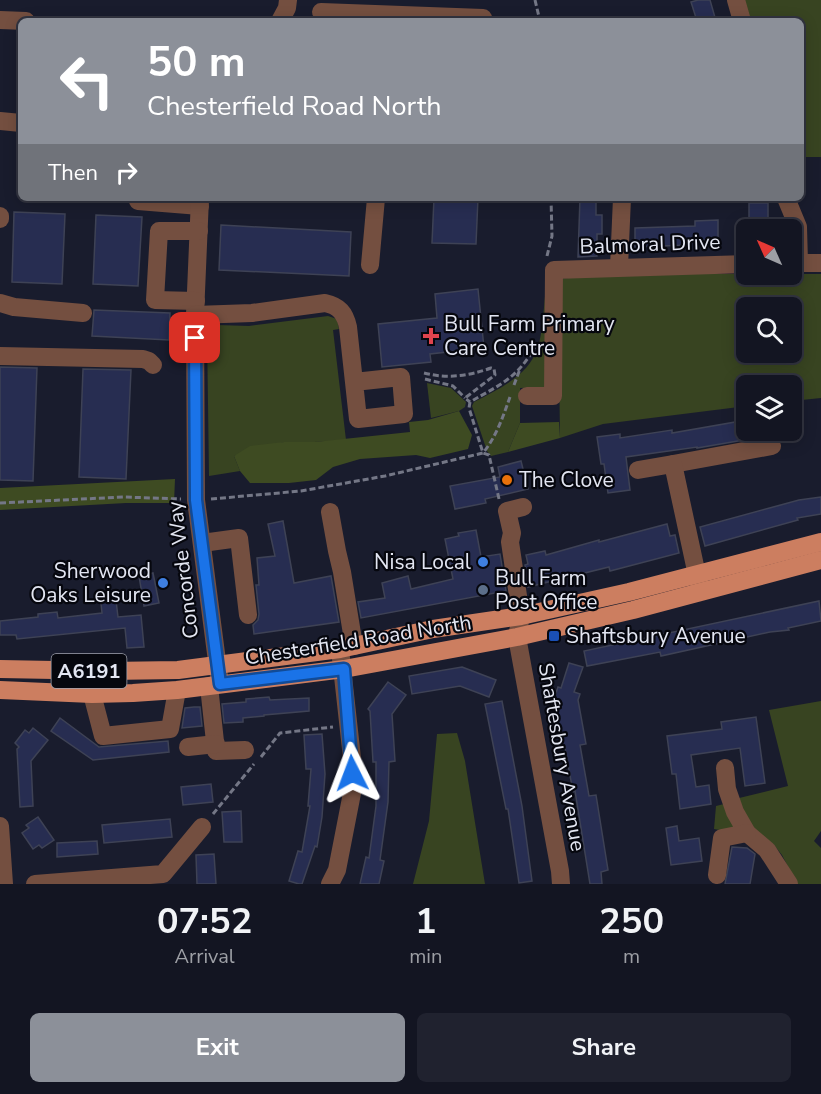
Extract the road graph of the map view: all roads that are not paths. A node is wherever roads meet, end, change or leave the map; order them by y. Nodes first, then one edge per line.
1 (288, 0) edge
2 (736, 0) edge
3 (321, 12) dead end
4 (361, 17) edge
5 (282, 18) edge
6 (483, 18) edge
7 (741, 18) edge
8 (0, 20) edge
9 (18, 21) edge
10 (0, 121) edge
11 (18, 123) edge
12 (138, 201) edge
13 (376, 201) edge
14 (622, 201) edge
15 (787, 201) edge
16 (200, 202) edge
17 (795, 219) edge
18 (199, 231) junction
19 (802, 263) edge
20 (821, 263) edge
21 (736, 264) edge
22 (369, 265) dead end
23 (619, 267) junction
24 (0, 303) edge
25 (195, 308) junction
26 (83, 313) dead end
27 (0, 356) edge
28 (153, 365) dead end
29 (354, 382) dead end
30 (527, 396) dead end
31 (772, 446) dead end
32 (673, 464) junction
33 (638, 470) dead end
34 (523, 507) dead end
35 (330, 512) dead end
36 (202, 543) junction
37 (821, 549) edge
38 (696, 573) junction
39 (700, 591) junction
40 (248, 615) dead end
41 (521, 616) junction
42 (517, 638) junction
43 (347, 647) junction
44 (218, 665) junction
45 (0, 669) edge
46 (344, 669) junction
47 (215, 685) junction
48 (0, 690) edge
49 (177, 690) junction
50 (92, 694) junction
51 (216, 744) junction
52 (188, 747) dead end
53 (246, 750) dead end
54 (725, 768) dead end
55 (202, 827) road end
56 (0, 832) edge
57 (747, 834) junction
58 (717, 875) dead end
59 (3, 884) edge
60 (35, 884) edge
61 (330, 884) edge
62 (561, 884) edge
63 (789, 884) edge

1 - 5 street
2 - 7 street
3 - 4 street
4 - 6 street
8 - 9 street
10 - 11 street
12 - 16 street
13 - 22 street
14 - 23 street
15 - 17 street
16 - 18 street, Concorde Way
18 - 25 street, Concorde Way
18 - 25 street
19 - 20 street
21 - 23 street, Balmoral Drive
23 - 30 street, Balmoral Drive
24 - 26 street
25 - 29 street
25 - 36 street, Concorde Way
27 - 28 street
31 - 32 street
32 - 33 street
32 - 38 street
34 - 41 street
35 - 43 street
36 - 40 street
36 - 44 street, Concorde Way
37 - 38 main road, Chesterfield Road North / A6191
37 - 39 main road, Chesterfield Road North / A6191
38 - 39 street
38 - 41 main road, Chesterfield Road North / A6191
39 - 42 main road, Chesterfield Road North / A6191
41 - 42 street
41 - 43 main road, Chesterfield Road North / A6191
42 - 46 main road, Chesterfield Road North / A6191
42 - 62 street, Shaftesbury Avenue
43 - 44 main road, Chesterfield Road North / A6191
43 - 46 street
44 - 45 main road, Chesterfield Road North / A6191
44 - 47 street, Concorde Way
46 - 47 main road, Chesterfield Road North / A6191
46 - 61 street
47 - 49 main road, Chesterfield Road North / A6191
47 - 51 street, Concorde Way
48 - 50 main road, Chesterfield Road North / A6191
49 - 50 main road, Chesterfield Road North / A6191
49 - 50 street
51 - 52 street
51 - 53 street
54 - 57 street
55 - 60 street
56 - 59 street
57 - 58 street
57 - 63 street

